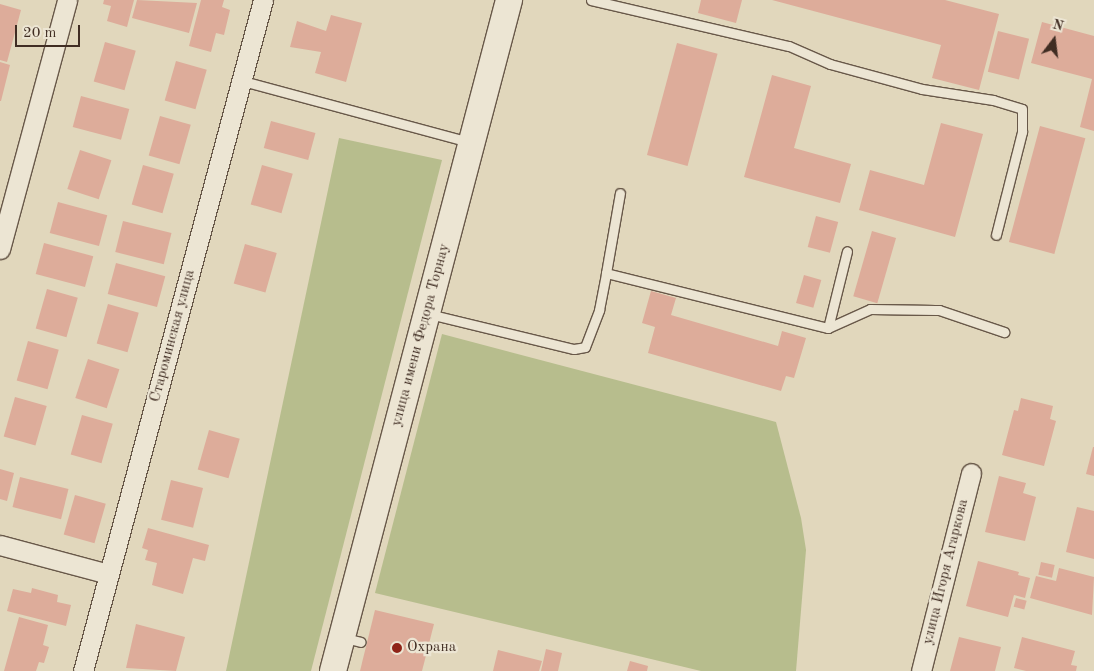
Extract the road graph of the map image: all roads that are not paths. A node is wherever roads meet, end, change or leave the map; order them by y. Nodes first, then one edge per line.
1 (67, 0) edge
2 (263, 0) edge
3 (509, 0) edge
4 (591, 0) edge
5 (242, 81) junction
6 (471, 143) junction
7 (620, 193) dead end
8 (996, 235) dead end
9 (0, 249) edge
10 (847, 251) dead end
11 (606, 272) junction
12 (427, 313) junction
13 (828, 328) junction
14 (1004, 332) dead end
15 (971, 472) dead end
16 (0, 545) edge
17 (108, 574) junction
18 (83, 671) edge
19 (333, 671) edge
20 (921, 671) edge

1 - 9 street
2 - 5 street, Староминская улица
3 - 6 street, улица имени Федора Торнау
4 - 8 lane
5 - 6 lane
5 - 17 street, Староминская улица
6 - 12 street, улица имени Федора Торнау
7 - 11 lane
10 - 13 lane
11 - 12 lane
11 - 13 lane
12 - 19 street, улица имени Федора Торнау
13 - 14 lane
15 - 20 street, улица Игоря Агаркова
16 - 17 street
17 - 18 street, Староминская улица

